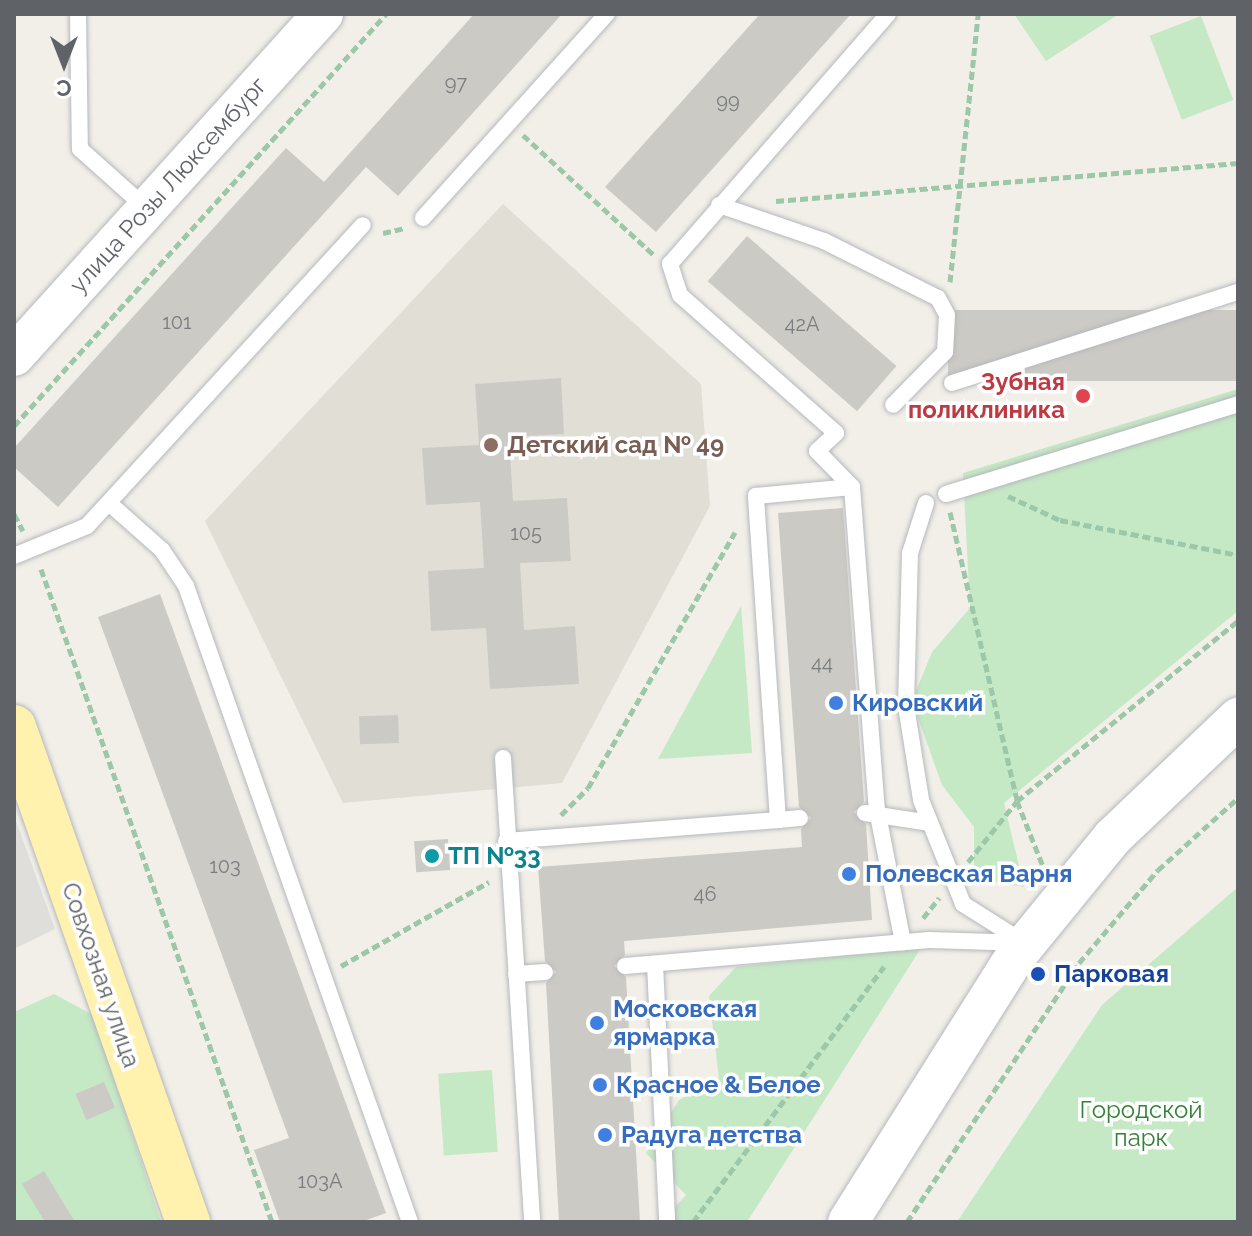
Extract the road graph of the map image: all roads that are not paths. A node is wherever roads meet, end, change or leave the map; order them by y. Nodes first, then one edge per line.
1 (78, 14) edge
2 (323, 14) edge
3 (607, 14) edge
4 (888, 14) edge
5 (719, 205) junction
6 (148, 209) junction
7 (423, 218) dead end
8 (368, 230) road end
9 (1238, 292) edge
10 (14, 356) edge
11 (952, 383) dead end
12 (1238, 404) edge
13 (893, 405) dead end
14 (852, 487) junction
15 (946, 494) road end
16 (109, 503) junction
17 (926, 503) dead end
18 (14, 556) edge
19 (1238, 718) edge
20 (14, 727) edge
21 (503, 758) dead end
22 (871, 811) junction
23 (800, 818) dead end
24 (778, 820) junction
25 (930, 823) junction
26 (506, 841) junction
27 (903, 942) junction
28 (1027, 943) junction
29 (655, 964) junction
30 (625, 966) dead end
31 (545, 972) dead end
32 (516, 974) junction
33 (188, 1222) edge
34 (410, 1222) edge
35 (532, 1222) edge
36 (667, 1222) edge
37 (848, 1222) edge

1 - 6 lane
2 - 6 street, улица Розы Люксембург
3 - 7 lane
4 - 5 lane
5 - 13 lane
5 - 14 lane
6 - 10 street, улица Розы Люксембург
8 - 16 lane
9 - 11 lane
12 - 15 lane
14 - 22 lane
14 - 24 lane
16 - 18 lane
16 - 34 lane
17 - 25 lane
19 - 28 street
20 - 33 main road, Совхозная улица
21 - 26 lane
22 - 25 lane
22 - 27 lane
23 - 24 lane
24 - 26 lane
25 - 28 lane
26 - 32 lane
27 - 28 lane
27 - 29 lane
28 - 37 street
29 - 30 lane
29 - 36 lane
31 - 32 lane
32 - 35 lane

